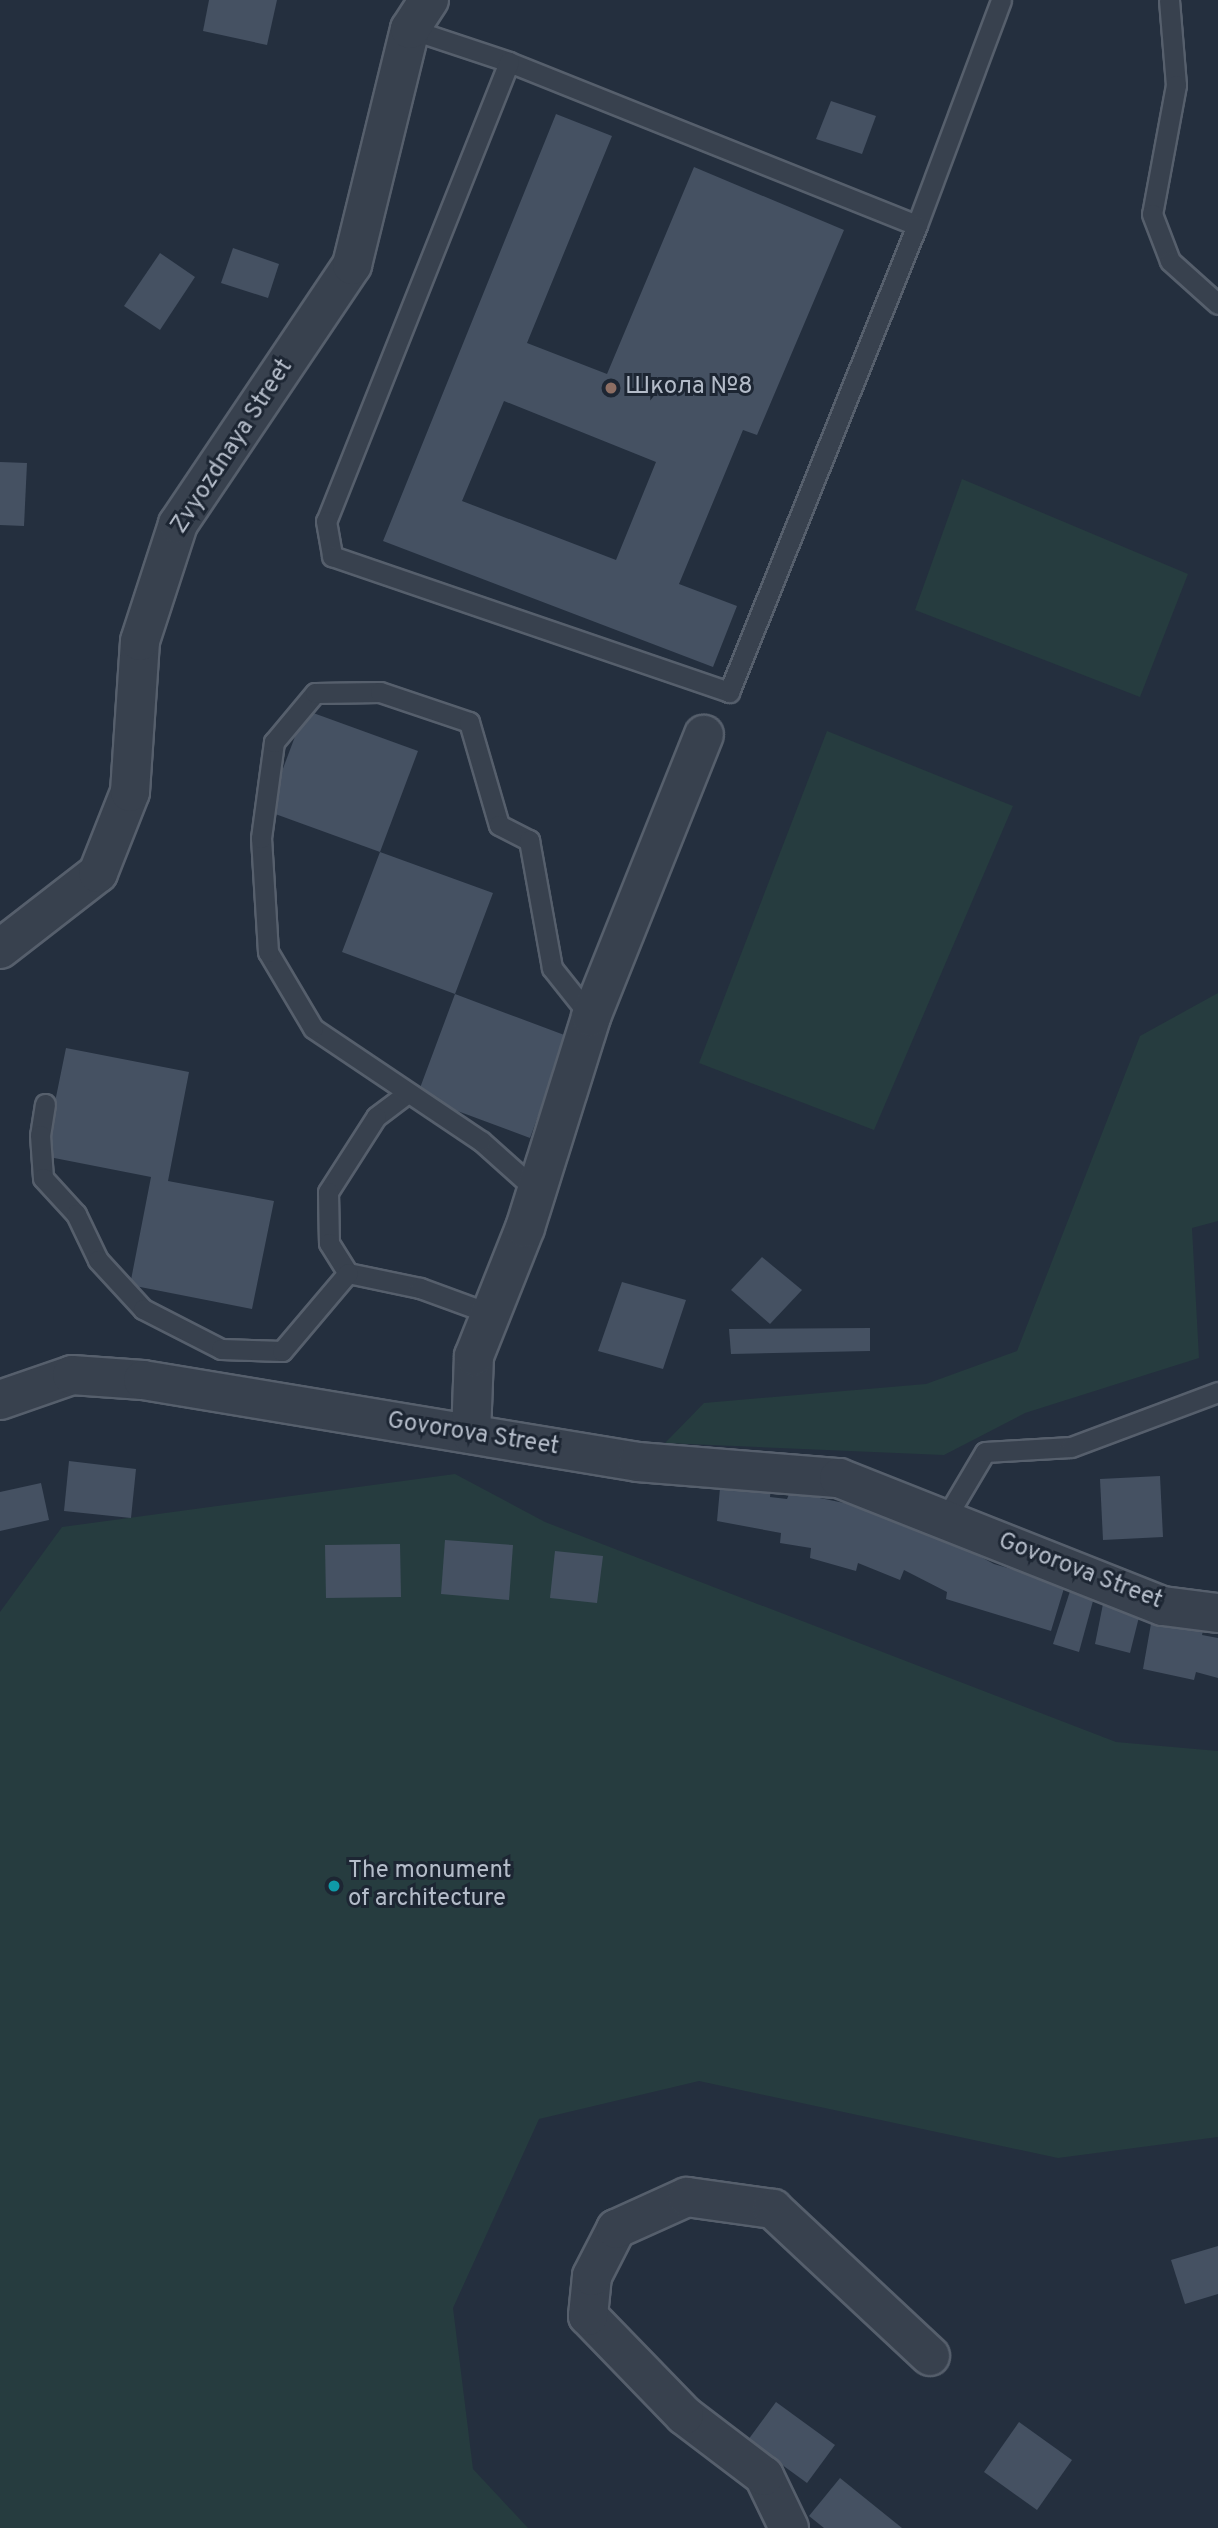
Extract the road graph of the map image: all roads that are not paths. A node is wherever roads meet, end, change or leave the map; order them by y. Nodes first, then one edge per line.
1 (1001, 0) edge
2 (1169, 0) edge
3 (419, 14) edge
4 (509, 62) junction
5 (918, 225) junction
6 (1218, 304) edge
7 (704, 735) dead end
8 (0, 949) edge
9 (591, 1017) junction
10 (405, 1095) junction
11 (44, 1104) dead end
12 (537, 1191) junction
13 (348, 1273) junction
14 (491, 1314) junction
15 (1218, 1392) edge
16 (0, 1400) edge
17 (471, 1434) junction
18 (944, 1521) junction
19 (1218, 1613) edge
20 (930, 2356) dead end
21 (789, 2528) edge

1 - 5 lane
2 - 6 lane
3 - 4 lane
3 - 8 street, Zvyozdnaya Street
4 - 5 lane
4 - 5 lane
7 - 9 street
9 - 10 lane
9 - 12 street
10 - 12 lane
10 - 13 lane
11 - 13 lane
12 - 14 street
13 - 14 lane
14 - 17 street
15 - 18 lane
16 - 17 street, Govorova Street
17 - 18 street, Govorova Street
18 - 19 street, Govorova Street
20 - 21 street

